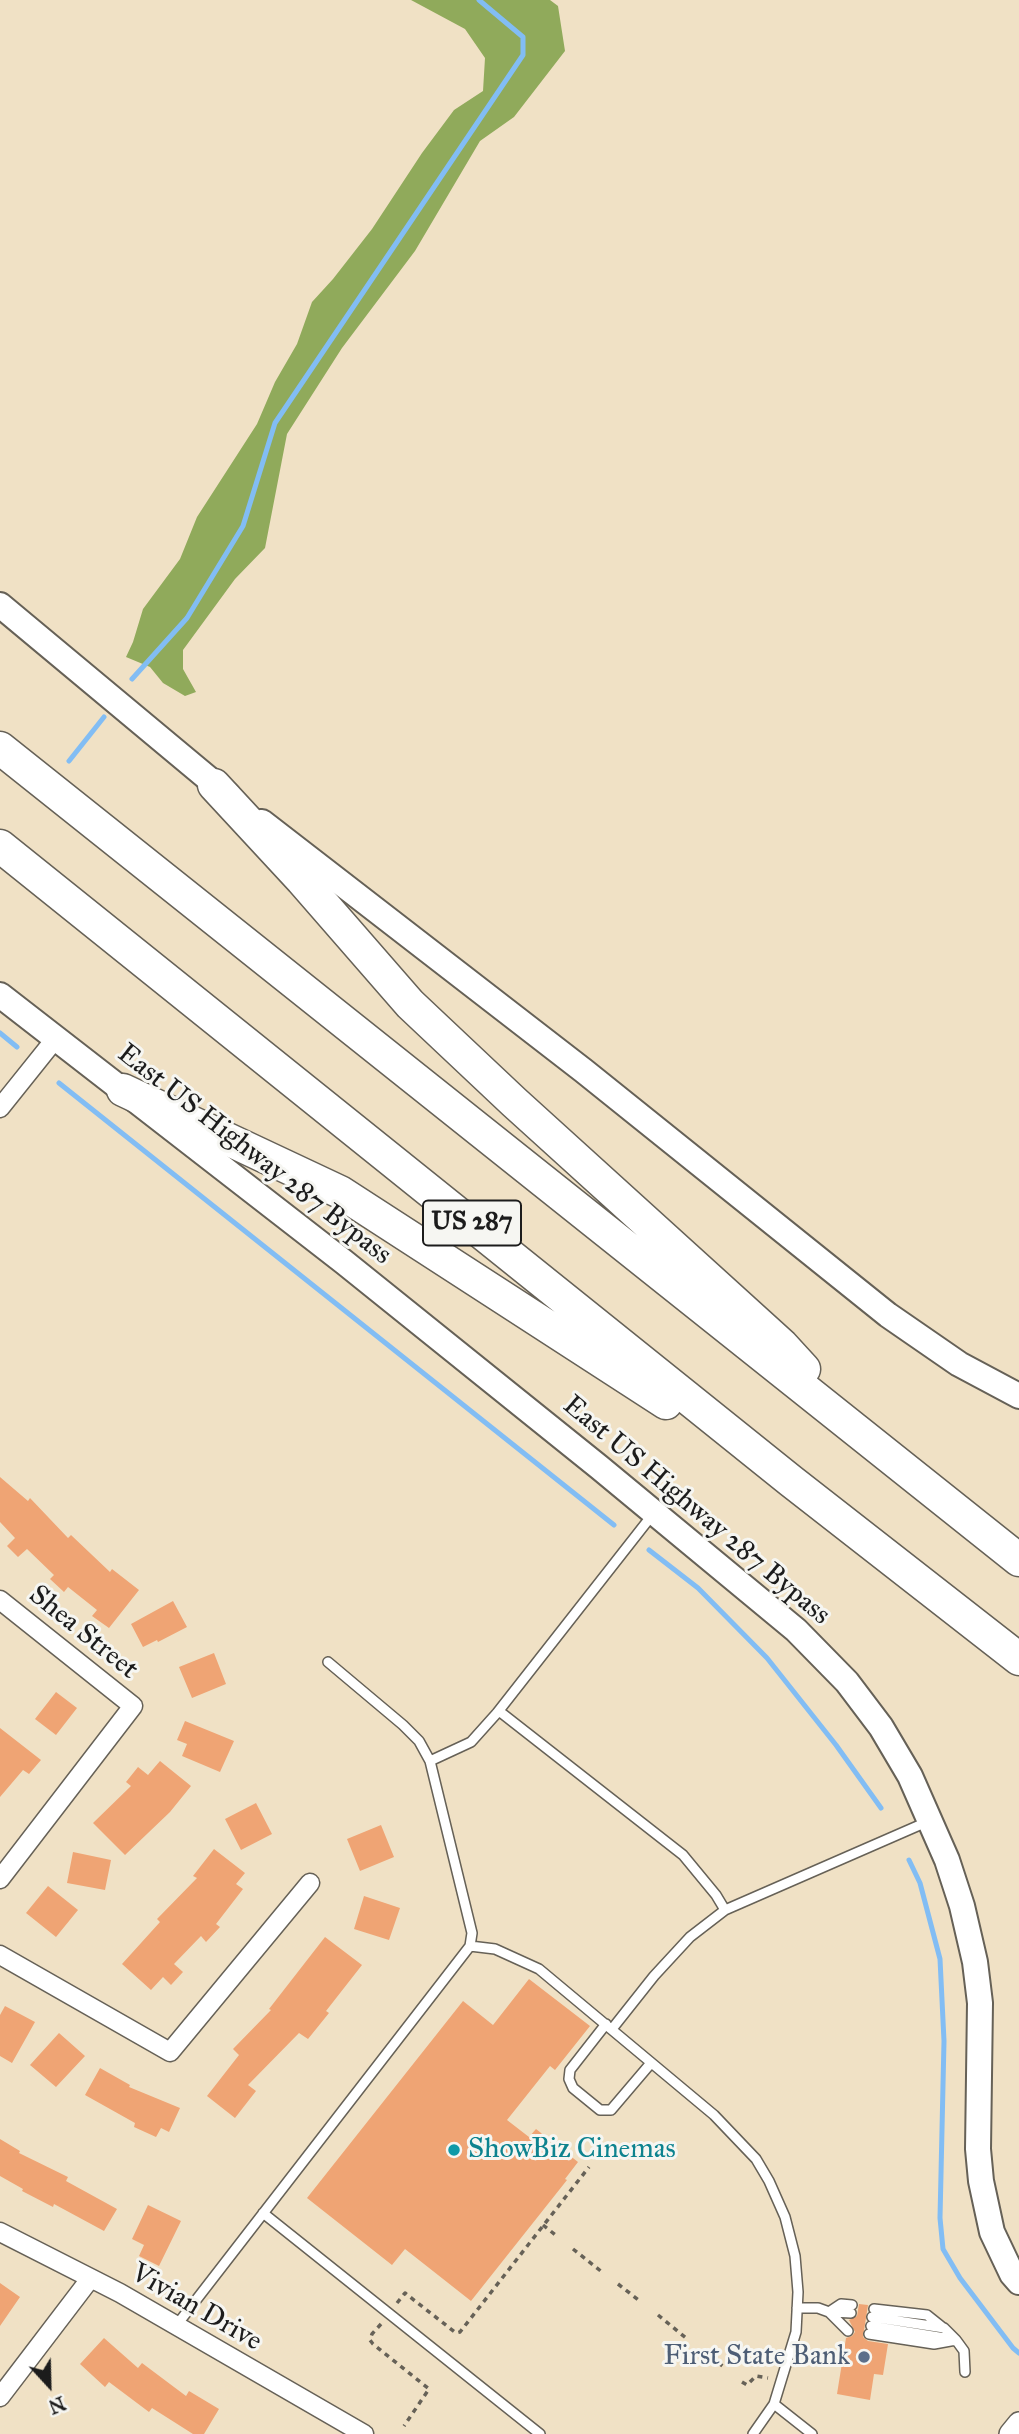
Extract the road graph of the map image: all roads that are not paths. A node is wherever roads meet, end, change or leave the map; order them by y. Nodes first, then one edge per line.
1 (0, 605) edge
2 (0, 748) edge
3 (214, 785) junction
4 (0, 846) edge
5 (0, 995) edge
6 (56, 1038) junction
7 (123, 1090) junction
8 (0, 1108) edge
9 (1019, 1396) edge
10 (831, 1411) junction
11 (654, 1513) junction
12 (1019, 1560) edge
13 (0, 1600) edge
14 (944, 1601) junction
15 (1019, 1659) edge
16 (328, 1662) dead end
17 (499, 1710) junction
18 (430, 1761) junction
19 (931, 1820) junction
20 (0, 1879) edge
21 (310, 1883) dead end
22 (725, 1910) junction
23 (470, 1946) junction
24 (0, 1955) edge
25 (609, 2027) junction
26 (651, 2063) junction
27 (263, 2213) junction
28 (0, 2232) edge
29 (90, 2278) junction
30 (1019, 2282) edge
31 (797, 2308) junction
32 (832, 2316) junction
33 (176, 2326) junction
34 (956, 2340) junction
35 (965, 2372) dead end
36 (0, 2397) edge
37 (774, 2404) junction
38 (1019, 2423) edge
39 (364, 2434) edge
40 (540, 2434) edge
41 (753, 2434) edge
42 (812, 2434) edge
43 (1010, 2434) edge

1 - 3 main road
2 - 10 highway, US 287
3 - 9 main road
3 - 10 highway
4 - 14 highway, US 287
5 - 6 main road, East US Highway 287 Bypass
6 - 7 main road, East US Highway 287 Bypass
6 - 8 street
7 - 11 main road, East US Highway 287 Bypass
7 - 14 highway
10 - 12 highway, US 287
11 - 17 lane
11 - 19 main road, East US Highway 287 Bypass
13 - 20 street, Shea Street
14 - 15 highway, US 287
16 - 18 lane
17 - 18 lane
17 - 22 lane
18 - 23 lane
19 - 22 lane
19 - 30 main road, East US Highway 287 Bypass
21 - 24 street
22 - 25 lane
23 - 25 lane
23 - 27 lane
25 - 26 lane
25 - 26 lane
26 - 31 lane
27 - 33 lane
27 - 40 lane
28 - 29 street, Vivian Drive
29 - 33 street, Vivian Drive
29 - 36 street
31 - 32 lane
31 - 37 lane
32 - 32 lane
33 - 39 street, Vivian Drive
34 - 34 lane
34 - 35 lane
37 - 41 lane
37 - 42 lane
38 - 43 street

